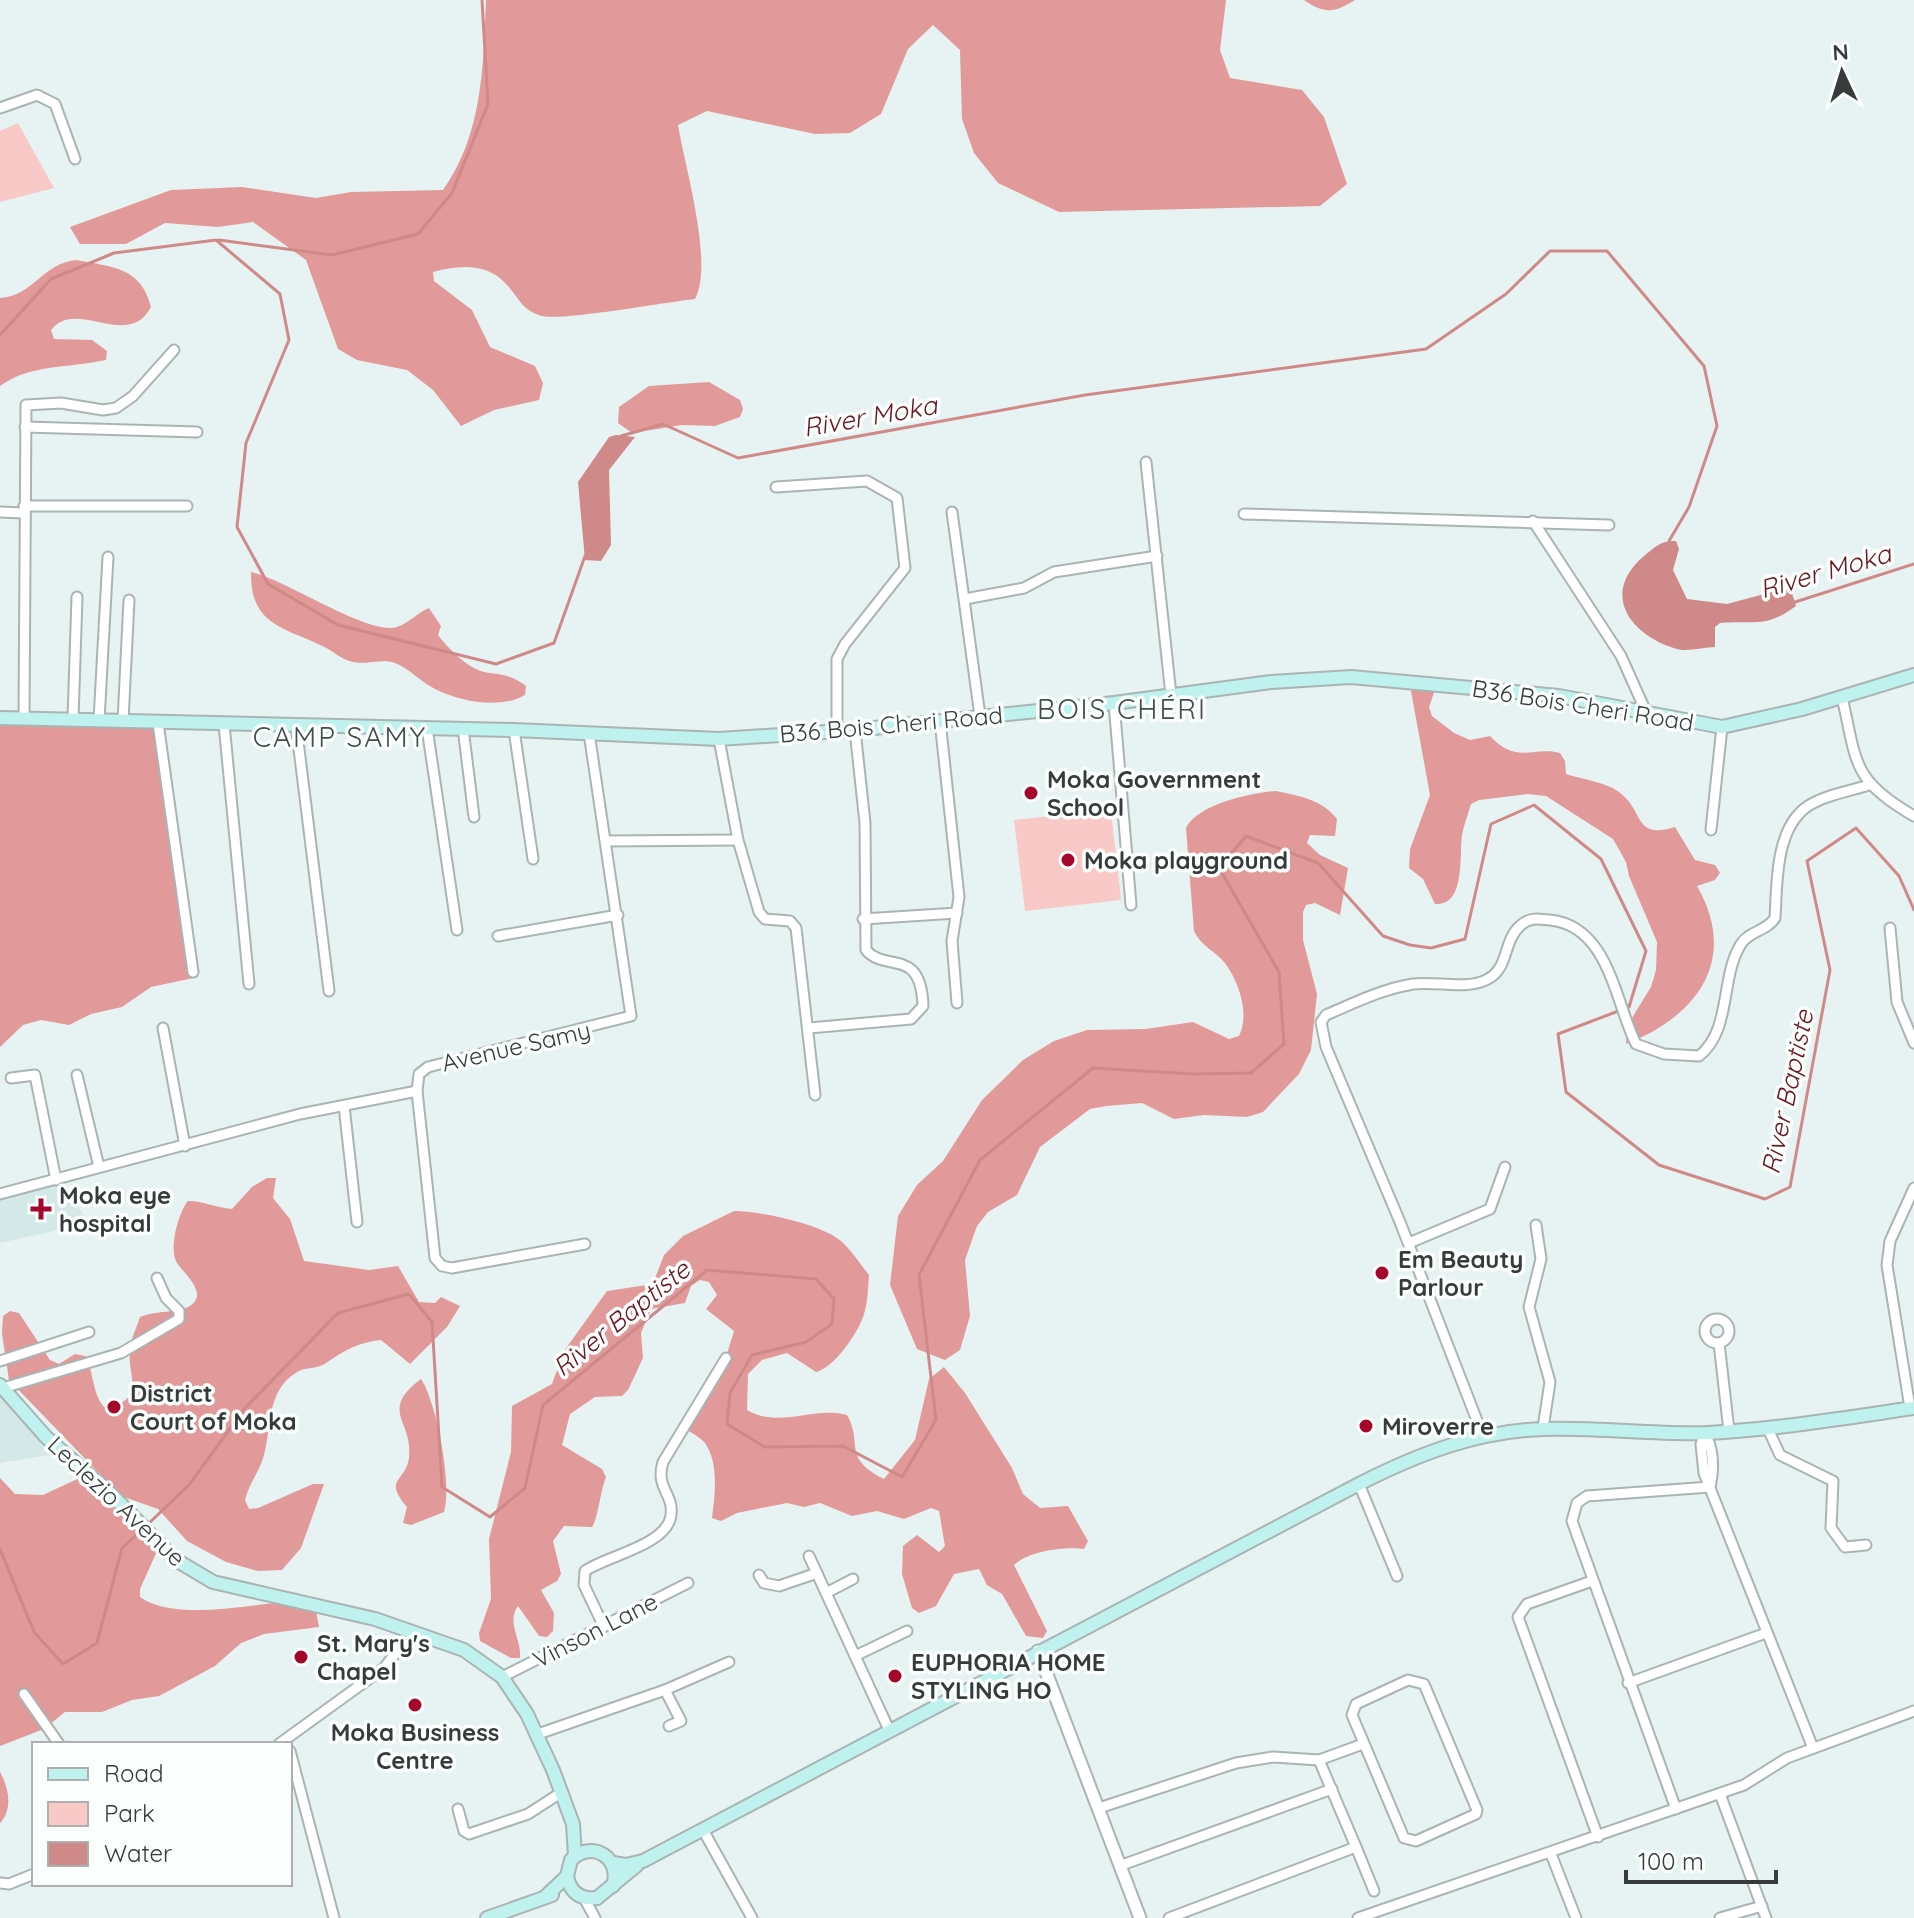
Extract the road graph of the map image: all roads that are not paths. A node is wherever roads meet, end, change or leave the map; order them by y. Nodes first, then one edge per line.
1 (0, 108) edge
2 (75, 159) dead end
3 (174, 350) dead end
4 (25, 427) junction
5 (197, 432) dead end
6 (1146, 462) dead end
7 (776, 487) dead end
8 (187, 506) dead end
9 (24, 510) junction
10 (0, 512) edge
11 (952, 512) dead end
12 (1244, 514) dead end
13 (1533, 521) junction
14 (1609, 525) dead end
15 (1157, 556) junction
16 (108, 557) dead end
17 (77, 597) dead end
18 (965, 599) junction
19 (129, 600) dead end
20 (1914, 675) edge
21 (1171, 695) junction
22 (1842, 697) junction
23 (1114, 703) junction
24 (1647, 714) junction
25 (980, 716) junction
26 (0, 718) edge
27 (24, 718) junction
28 (73, 719) junction
29 (99, 720) junction
30 (123, 721) junction
31 (940, 721) junction
32 (158, 723) junction
33 (224, 724) junction
34 (296, 725) junction
35 (1722, 727) junction
36 (427, 728) junction
37 (463, 728) junction
38 (514, 730) junction
39 (855, 730) junction
40 (837, 731) junction
41 (589, 733) junction
42 (719, 739) junction
43 (1869, 785) junction
44 (1914, 816) edge
45 (474, 817) dead end
46 (1711, 830) dead end
47 (738, 840) junction
48 (607, 841) junction
49 (533, 859) dead end
50 (1131, 905) dead end
51 (957, 913) junction
52 (618, 915) junction
53 (863, 919) junction
54 (1890, 928) dead end
55 (457, 930) dead end
56 (498, 936) dead end
57 (193, 972) dead end
58 (249, 984) dead end
59 (329, 991) dead end
60 (957, 1003) dead end
61 (163, 1028) dead end
62 (809, 1028) junction
63 (1914, 1043) edge
64 (77, 1075) dead end
65 (11, 1078) dead end
66 (417, 1091) junction
67 (815, 1095) dead end
68 (344, 1106) junction
69 (185, 1146) junction
70 (99, 1167) junction
71 (1505, 1167) dead end
72 (56, 1180) junction
73 (1914, 1188) edge
74 (0, 1194) edge
75 (357, 1222) dead end
76 (1536, 1225) dead end
77 (1409, 1243) junction
78 (585, 1244) dead end
79 (157, 1278) dead end
80 (89, 1332) dead end
81 (1719, 1343) dead end
82 (726, 1358) dead end
83 (0, 1361) edge
84 (1, 1387) edge
85 (1912, 1408) edge
86 (1543, 1428) junction
87 (1768, 1429) junction
88 (1729, 1431) junction
89 (1705, 1433) junction
90 (1483, 1436) junction
91 (1359, 1484) junction
92 (1710, 1487) junction
93 (1866, 1545) dead end
94 (809, 1556) dead end
95 (817, 1573) junction
96 (759, 1575) dead end
97 (1397, 1576) dead end
98 (853, 1579) dead end
99 (1592, 1581) junction
100 (688, 1583) dead end
101 (826, 1593) junction
102 (604, 1627) junction
103 (907, 1631) dead end
104 (1766, 1633) junction
105 (417, 1634) junction
106 (1038, 1651) junction
107 (855, 1656) junction
108 (729, 1662) dead end
109 (502, 1677) junction
110 (1628, 1683) junction
111 (665, 1690) junction
112 (24, 1694) dead end
113 (1914, 1711) edge
114 (669, 1726) dead end
115 (890, 1732) junction
116 (538, 1734) junction
117 (58, 1742) edge
118 (284, 1742) edge
119 (1363, 1744) junction
120 (1813, 1748) junction
121 (292, 1759) edge
122 (1319, 1760) junction
123 (1332, 1789) junction
124 (562, 1792) junction
125 (1720, 1794) junction
126 (1099, 1808) junction
127 (458, 1809) dead end
128 (1676, 1809) junction
129 (573, 1824) junction
130 (703, 1830) junction
131 (1598, 1837) junction
132 (1356, 1847) junction
133 (592, 1850) junction
134 (1551, 1854) junction
135 (575, 1856) junction
136 (643, 1861) junction
137 (613, 1863) junction
138 (1122, 1865) junction
139 (32, 1875) edge
140 (567, 1876) junction
141 (0, 1883) edge
142 (613, 1886) junction
143 (1374, 1891) dead end
144 (546, 1896) junction
145 (585, 1896) junction
146 (1762, 1906) junction
147 (1388, 1907) junction
148 (334, 1918) edge
149 (487, 1918) edge
150 (597, 1918) edge
151 (752, 1918) edge
152 (1140, 1918) edge
153 (1169, 1918) edge
154 (1358, 1918) edge
155 (1392, 1918) edge
156 (1576, 1918) edge
157 (1720, 1918) edge
158 (1766, 1918) edge

1 - 2 street
3 - 4 street
4 - 5 street
4 - 9 street
6 - 15 street
7 - 40 street
8 - 9 street
9 - 10 street
9 - 27 street
11 - 18 street
12 - 13 street
13 - 14 street
13 - 24 street
15 - 18 street
15 - 21 street
16 - 29 street
17 - 28 street
18 - 25 street
19 - 30 street
20 - 22 main road, B36 Bois Cheri Road
21 - 23 main road, B36 Bois Cheri Road
21 - 24 main road, B36 Bois Cheri Road
22 - 35 main road, B36 Bois Cheri Road
22 - 43 street
23 - 25 main road, B36 Bois Cheri Road
23 - 50 street
24 - 35 main road, B36 Bois Cheri Road
25 - 31 main road, B36 Bois Cheri Road
26 - 27 main road, B36 Bois Cheri Road
27 - 28 main road, B36 Bois Cheri Road
28 - 29 main road, B36 Bois Cheri Road
29 - 30 main road, B36 Bois Cheri Road
30 - 32 main road, B36 Bois Cheri Road
31 - 39 main road, B36 Bois Cheri Road
31 - 51 street
32 - 33 main road, B36 Bois Cheri Road
32 - 57 street
33 - 34 main road, B36 Bois Cheri Road
33 - 58 street
34 - 36 main road, B36 Bois Cheri Road
34 - 59 street
35 - 46 street
36 - 37 main road, B36 Bois Cheri Road
36 - 55 street
37 - 38 main road, B36 Bois Cheri Road
37 - 45 street
38 - 41 main road, B36 Bois Cheri Road
38 - 49 street
39 - 40 main road, B36 Bois Cheri Road
39 - 53 street
40 - 42 main road, B36 Bois Cheri Road
41 - 42 main road, B36 Bois Cheri Road
41 - 48 street, Avenue Samy
42 - 47 street
43 - 44 street
43 - 77 street
47 - 48 street
47 - 62 street
48 - 52 street, Avenue Samy
51 - 53 street
51 - 60 street
52 - 56 street
52 - 66 street, Avenue Samy
53 - 62 street
54 - 63 street
61 - 69 street
62 - 67 street
64 - 70 street
65 - 72 street
66 - 68 street, Avenue Samy
66 - 78 street
68 - 69 street, Avenue Samy
68 - 75 street
69 - 70 street, Avenue Samy
70 - 72 street, Avenue Samy
71 - 77 street
72 - 74 street, Avenue Samy
73 - 85 street
76 - 86 street
77 - 90 street
79 - 84 street
80 - 83 street
81 - 88 street
82 - 102 street
84 - 105 main road, Leclezio Avenue
85 - 87 main road
86 - 89 main road
86 - 90 main road
87 - 88 main road
87 - 93 street
88 - 89 main road
89 - 92 street
90 - 91 main road
91 - 97 street
91 - 106 main road
92 - 99 street
92 - 104 street
94 - 95 street
95 - 96 street
95 - 101 street
98 - 101 street
99 - 110 street
99 - 131 street
100 - 102 street, Vinson Lane
101 - 107 street
102 - 109 street, Vinson Lane
103 - 107 street
104 - 110 street
104 - 120 street
105 - 109 main road, Leclezio Avenue
105 - 118 street
106 - 115 main road
106 - 126 street
107 - 115 street
108 - 111 street
109 - 116 main road, Leclezio Avenue
110 - 128 street
111 - 114 street
111 - 116 street
112 - 117 street
113 - 120 street
115 - 130 main road
116 - 124 main road, Leclezio Avenue
119 - 119 street
119 - 122 street
120 - 125 street
121 - 148 street
122 - 123 street
122 - 126 street
123 - 132 street
123 - 138 street
124 - 127 street
124 - 129 main road, Leclezio Avenue
125 - 128 street
125 - 146 street
126 - 138 street
128 - 131 street
129 - 133 main road, Leclezio Avenue
129 - 135 main road, Leclezio Avenue
130 - 136 main road
130 - 151 street
131 - 134 street
132 - 143 street
132 - 153 street
133 - 135 main road
133 - 137 main road
134 - 147 street
134 - 156 street
135 - 140 main road
136 - 137 main road
136 - 142 main road
137 - 142 main road
138 - 152 street
139 - 141 street
140 - 144 main road
140 - 145 main road
142 - 145 main road
144 - 145 main road
144 - 149 main road
145 - 150 street
146 - 157 street
146 - 158 street
147 - 154 street
147 - 155 street

